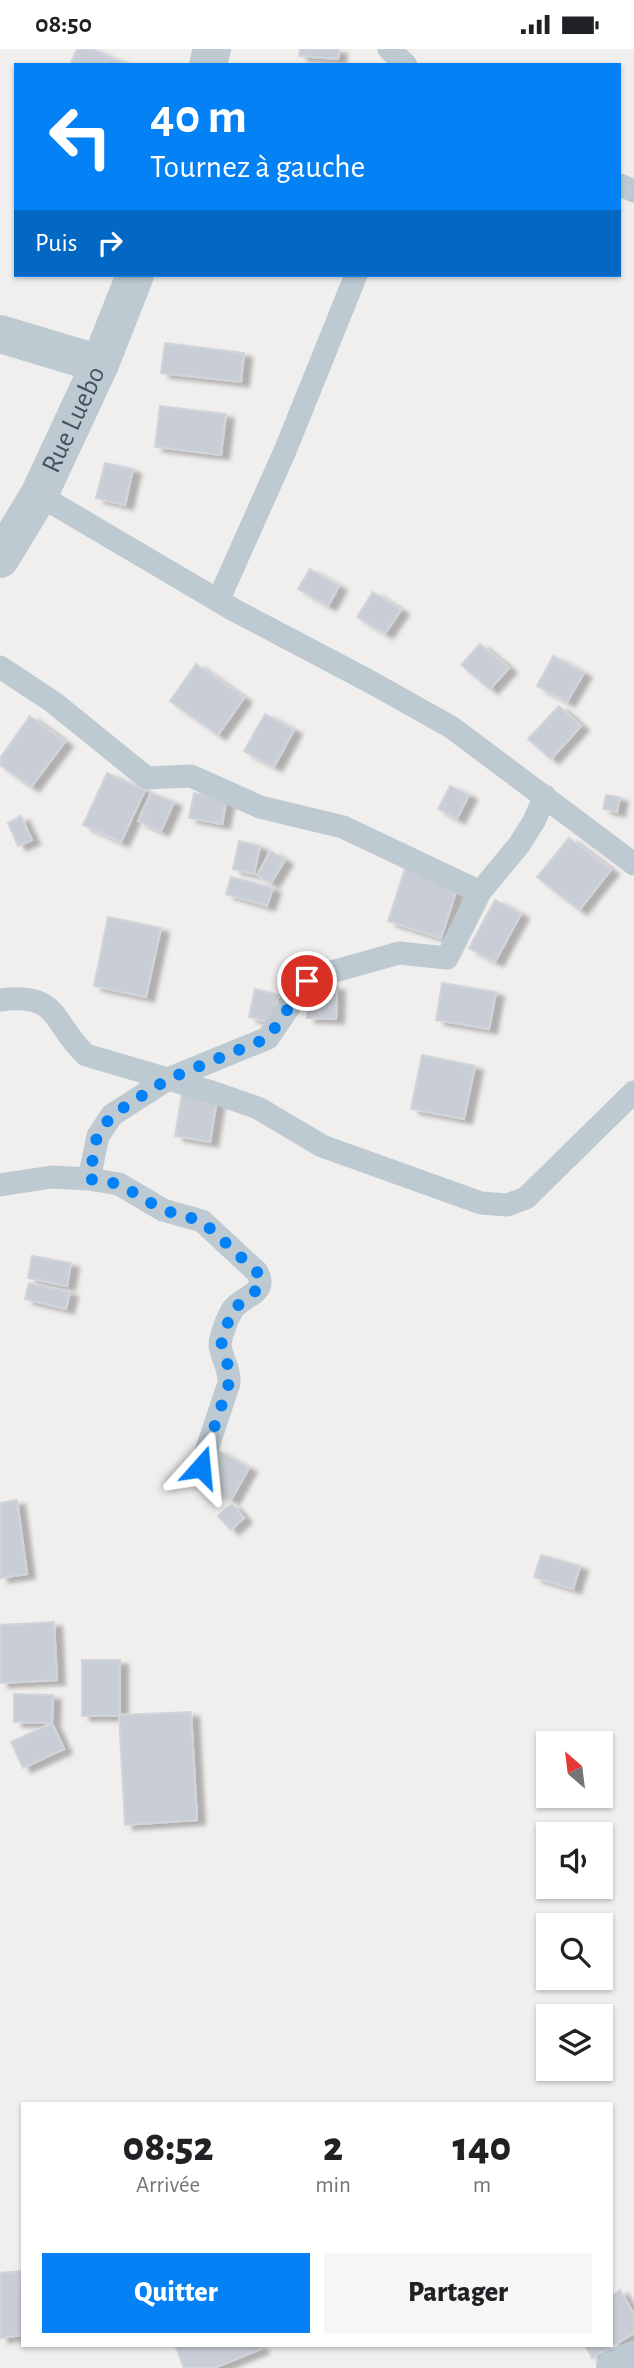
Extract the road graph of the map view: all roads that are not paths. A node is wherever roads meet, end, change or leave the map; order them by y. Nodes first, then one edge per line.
1 (389, 49) edge
2 (404, 63) edge
3 (134, 277) edge
4 (355, 277) edge
5 (0, 334) edge
6 (100, 363) junction
7 (39, 495) junction
8 (0, 559) edge
9 (218, 601) junction
10 (0, 667) edge
11 (545, 796) junction
12 (634, 864) edge
13 (480, 892) junction
14 (0, 1000) edge
15 (168, 1079) junction
16 (634, 1091) edge
17 (89, 1179) junction
18 (0, 1185) edge
19 (201, 1467) dead end
20 (634, 2360) edge
21 (615, 2368) edge

1 - 2 lane
3 - 6 street, Rue Luebo
4 - 9 lane
5 - 6 street
6 - 7 street, Rue Luebo
7 - 8 street, Rue Luebo
7 - 9 lane
9 - 11 lane
10 - 13 lane
11 - 12 lane
11 - 13 lane
13 - 15 lane
14 - 15 lane
15 - 16 lane
15 - 17 lane
17 - 18 lane
17 - 19 lane
20 - 21 street

